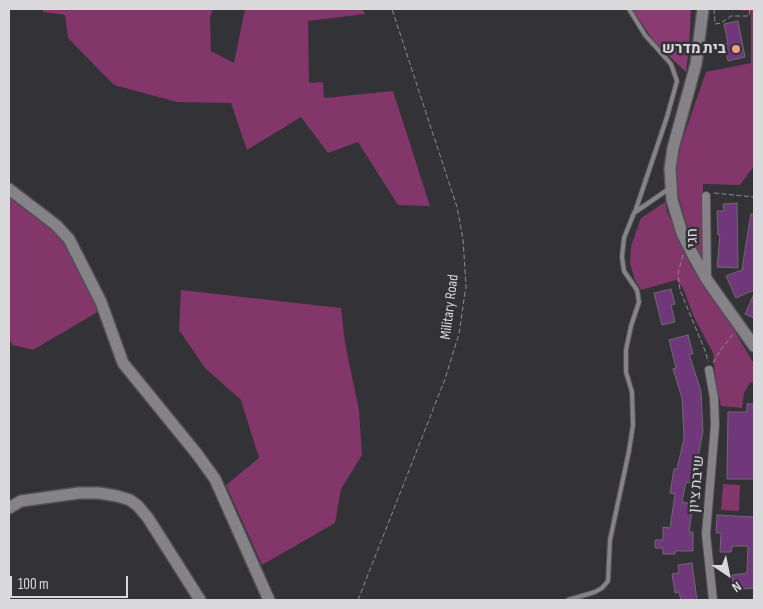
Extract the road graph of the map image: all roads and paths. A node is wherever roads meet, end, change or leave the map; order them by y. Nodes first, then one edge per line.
1 (392, 9) edge
2 (629, 9) edge
3 (703, 9) edge
4 (714, 9) edge
5 (750, 9) edge
6 (671, 187) junction
7 (9, 189) edge
8 (706, 196) joint
9 (754, 197) edge
10 (634, 213) junction
11 (687, 243) junction
12 (707, 280) junction
13 (741, 325) junction
14 (754, 346) edge
15 (709, 370) junction
16 (9, 506) edge
17 (200, 600) edge
18 (269, 600) edge
19 (358, 600) edge
20 (568, 600) edge
21 (713, 600) edge

1 - 19 path, Military Road
2 - 10 lane
3 - 6 street
4 - 5 path
6 - 10 lane
6 - 11 street
7 - 18 street
8 - 9 path
8 - 12 street, חגי
10 - 20 lane
11 - 12 street
11 - 15 path
12 - 13 street
13 - 14 street
13 - 15 path
15 - 21 street, שיבת ציון
16 - 17 street

